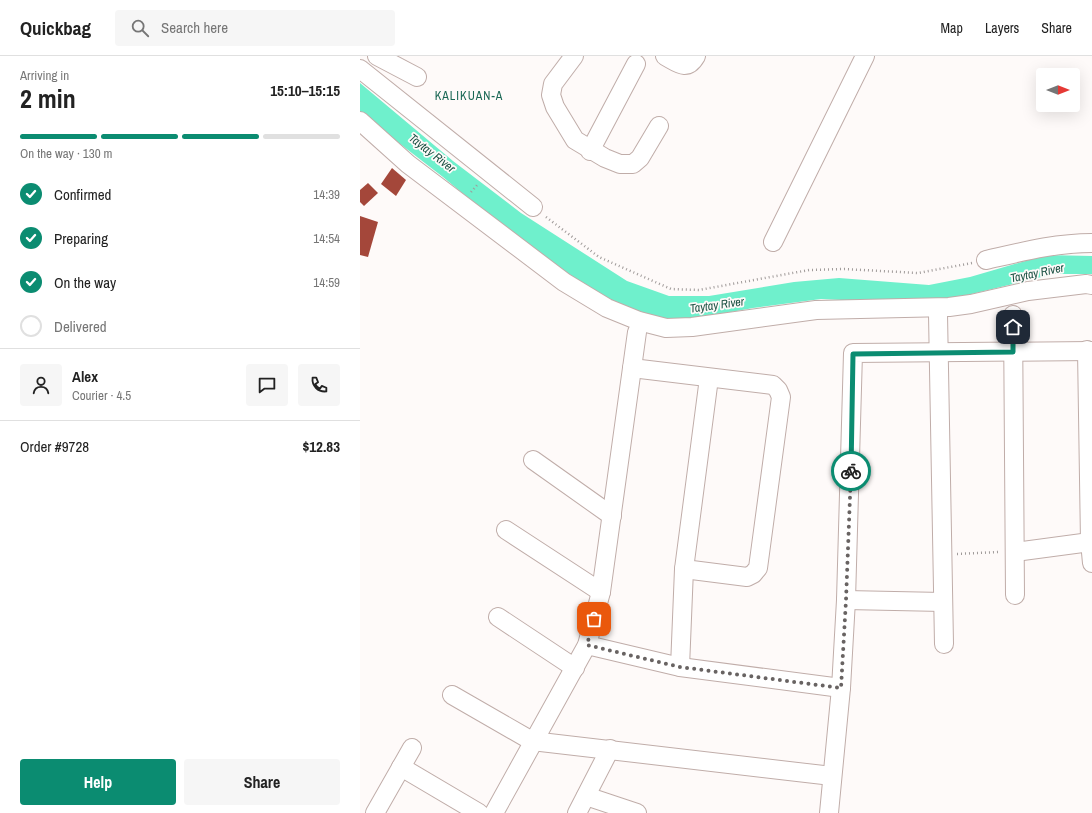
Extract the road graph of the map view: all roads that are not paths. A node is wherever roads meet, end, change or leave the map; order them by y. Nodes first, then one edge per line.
1 (378, 56) edge
2 (574, 56) edge
3 (665, 56) edge
4 (696, 56) edge
5 (865, 56) edge
6 (636, 64) dead end
7 (360, 69) edge
8 (417, 76) dead end
9 (360, 121) edge
10 (658, 126) dead end
11 (590, 151) junction
12 (533, 207) road end
13 (773, 242) dead end
14 (1092, 244) edge
15 (986, 260) road end
16 (1092, 285) edge
17 (938, 314) dead end
18 (1013, 315) dead end
19 (637, 332) dead end
20 (1089, 350) edge
21 (1013, 352) junction
22 (939, 353) junction
23 (632, 368) junction
24 (709, 378) junction
25 (533, 460) dead end
26 (612, 516) junction
27 (506, 530) dead end
28 (1090, 542) junction
29 (1015, 552) junction
30 (1092, 563) edge
31 (684, 569) junction
32 (600, 592) junction
33 (1015, 595) dead end
34 (846, 600) junction
35 (943, 602) junction
36 (498, 617) dead end
37 (944, 644) dead end
38 (587, 645) junction
39 (680, 667) junction
40 (575, 668) junction
41 (841, 688) junction
42 (452, 695) dead end
43 (532, 741) junction
44 (412, 748) dead end
45 (610, 749) junction
46 (401, 767) junction
47 (832, 776) junction
48 (586, 796) junction
49 (375, 813) edge
50 (479, 813) edge
51 (494, 813) edge
52 (577, 813) edge
53 (636, 813) edge
54 (829, 813) edge

1 - 8 street
2 - 11 street
3 - 4 street
5 - 13 street
6 - 11 street
7 - 12 street
9 - 16 street
10 - 11 street
14 - 15 street
17 - 22 street
18 - 21 street
19 - 23 street
20 - 21 street
20 - 28 street
21 - 22 street
21 - 29 street
22 - 34 street
22 - 35 street
23 - 24 street
23 - 26 street
24 - 31 street
24 - 31 street
25 - 26 street
26 - 32 street
27 - 32 street
28 - 29 street
28 - 30 street
29 - 33 street
31 - 39 street
32 - 38 street
34 - 35 street
34 - 41 street
35 - 37 street
36 - 40 street
38 - 39 street
38 - 40 street
39 - 41 street
40 - 43 street
41 - 47 street
42 - 43 street
43 - 45 street
43 - 51 street
44 - 46 street
45 - 47 street
45 - 48 street
46 - 49 street
46 - 50 street
47 - 54 street
48 - 52 street
48 - 53 street

